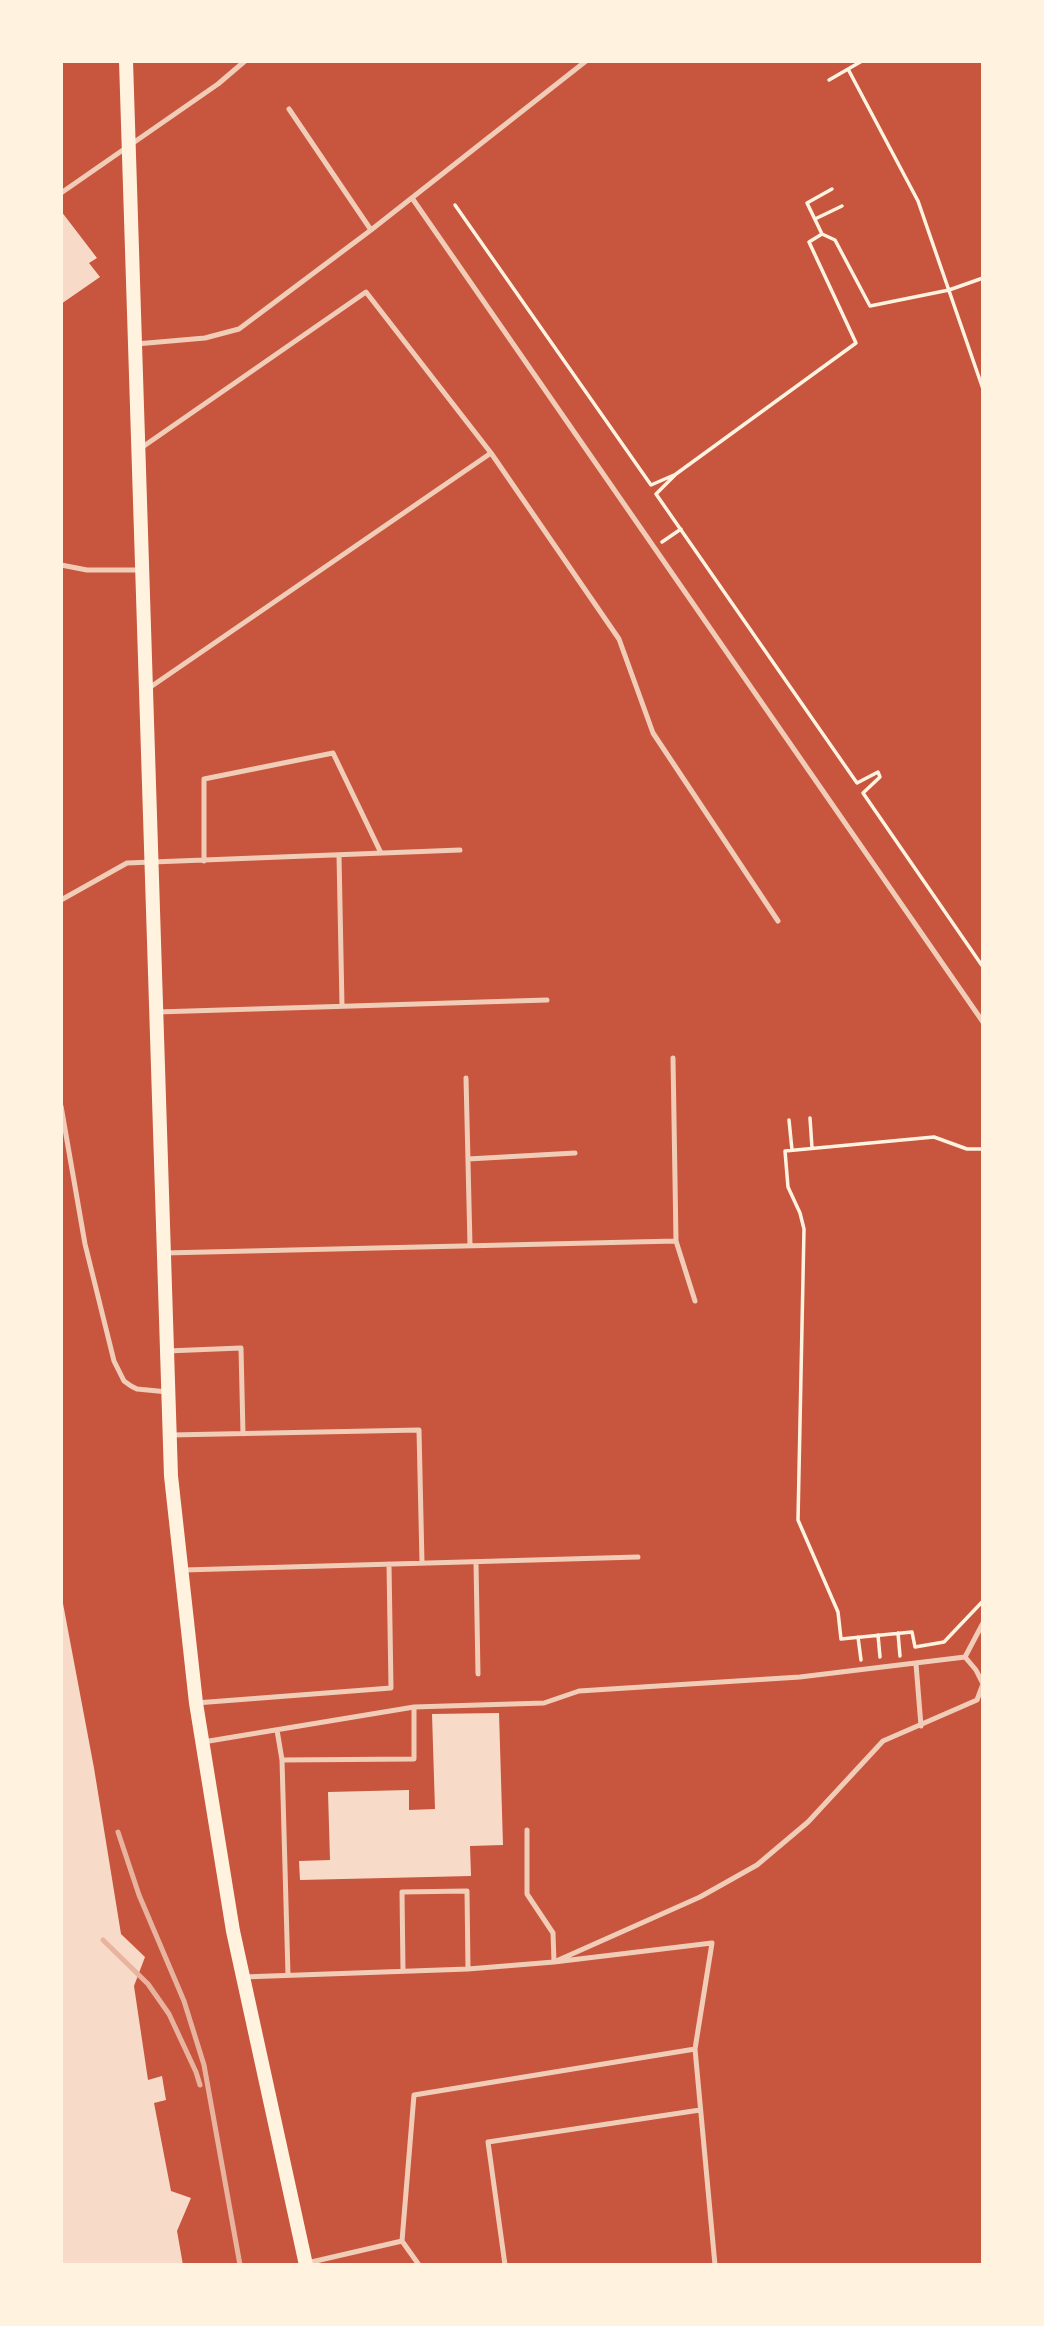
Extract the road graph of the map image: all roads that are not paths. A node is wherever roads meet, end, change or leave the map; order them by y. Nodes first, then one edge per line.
1 (126, 61) edge
2 (246, 61) edge
3 (586, 61) edge
4 (289, 109) dead end
5 (61, 193) edge
6 (412, 198) junction
7 (371, 230) junction
8 (136, 344) junction
9 (139, 449) junction
10 (491, 453) junction
11 (61, 565) edge
12 (141, 570) junction
13 (147, 690) junction
14 (460, 850) dead end
15 (382, 853) junction
16 (338, 855) junction
17 (204, 861) junction
18 (152, 863) junction
19 (61, 900) edge
20 (778, 921) dead end
21 (547, 1000) dead end
22 (342, 1006) junction
23 (156, 1012) junction
24 (983, 1022) edge
25 (673, 1058) dead end
26 (466, 1078) dead end
27 (61, 1105) edge
28 (575, 1153) dead end
29 (468, 1159) junction
30 (676, 1241) junction
31 (470, 1245) junction
32 (164, 1253) junction
33 (695, 1301) dead end
34 (167, 1351) junction
35 (168, 1392) junction
36 (243, 1434) junction
37 (170, 1435) junction
38 (638, 1557) dead end
39 (476, 1562) junction
40 (422, 1563) junction
41 (389, 1564) junction
42 (181, 1571) junction
43 (983, 1623) edge
44 (965, 1657) junction
45 (916, 1664) junction
46 (478, 1674) dead end
47 (196, 1703) junction
48 (414, 1707) junction
49 (921, 1726) junction
50 (277, 1730) junction
51 (202, 1742) junction
52 (282, 1760) junction
53 (527, 1830) dead end
54 (554, 1962) junction
55 (468, 1969) junction
56 (403, 1971) junction
57 (288, 1975) junction
58 (243, 1977) junction
59 (695, 2049) junction
60 (700, 2110) junction
61 (402, 2241) junction
62 (305, 2264) edge
63 (419, 2265) edge
64 (505, 2265) edge
65 (715, 2265) edge

1 - 8 main road
2 - 5 lane
3 - 6 lane
4 - 7 lane
6 - 7 lane
6 - 24 lane
7 - 8 lane
8 - 9 main road
9 - 10 lane
9 - 12 main road
10 - 13 lane
10 - 20 lane
11 - 12 lane
12 - 13 main road
13 - 18 main road
14 - 15 lane
15 - 16 lane
15 - 17 lane
16 - 17 lane
16 - 22 lane
17 - 18 lane
18 - 19 lane
18 - 23 main road
21 - 22 lane
22 - 23 lane
23 - 32 main road
25 - 30 lane
26 - 29 lane
27 - 35 lane
28 - 29 lane
29 - 31 lane
30 - 31 lane
30 - 33 lane
31 - 32 lane
32 - 34 main road
34 - 35 main road
34 - 36 lane
35 - 37 main road
36 - 37 lane
36 - 40 lane
37 - 42 main road
38 - 39 lane
39 - 40 lane
39 - 46 lane
40 - 41 lane
41 - 42 lane
41 - 47 lane
42 - 47 main road
43 - 44 lane
44 - 45 lane
44 - 49 lane
45 - 48 lane
45 - 49 lane
47 - 51 main road
48 - 50 lane
48 - 52 lane
49 - 54 lane
50 - 51 lane
50 - 52 lane
51 - 58 main road
52 - 57 lane
53 - 54 lane
54 - 55 lane
54 - 59 lane
55 - 56 lane
55 - 56 lane
56 - 57 lane
57 - 58 lane
58 - 62 main road
59 - 60 lane
59 - 61 lane
60 - 64 lane
60 - 65 lane
61 - 62 lane
61 - 63 lane

